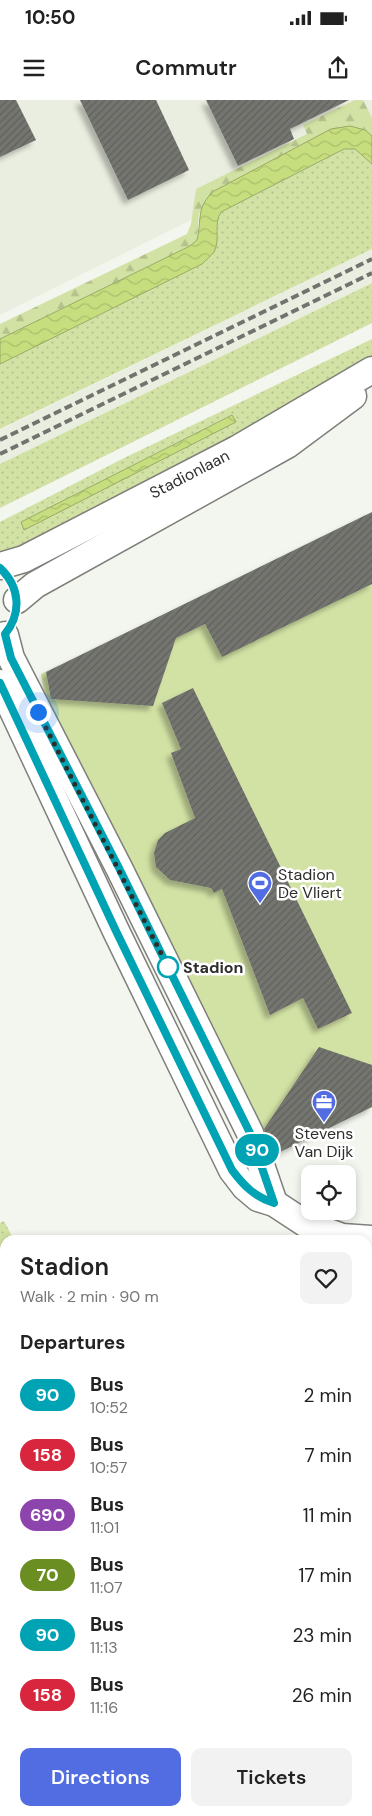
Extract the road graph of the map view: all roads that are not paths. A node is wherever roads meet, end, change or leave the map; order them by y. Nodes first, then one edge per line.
1 (372, 370) edge
2 (372, 382) edge
3 (0, 567) edge
4 (17, 600) junction
5 (2, 636) edge
6 (0, 683) edge
7 (274, 1203) junction
8 (336, 1235) edge

1 - 3 street, Stadionlaan
2 - 4 street, Stadionlaan
3 - 4 street
4 - 5 street
5 - 7 street
6 - 7 street
7 - 8 street

